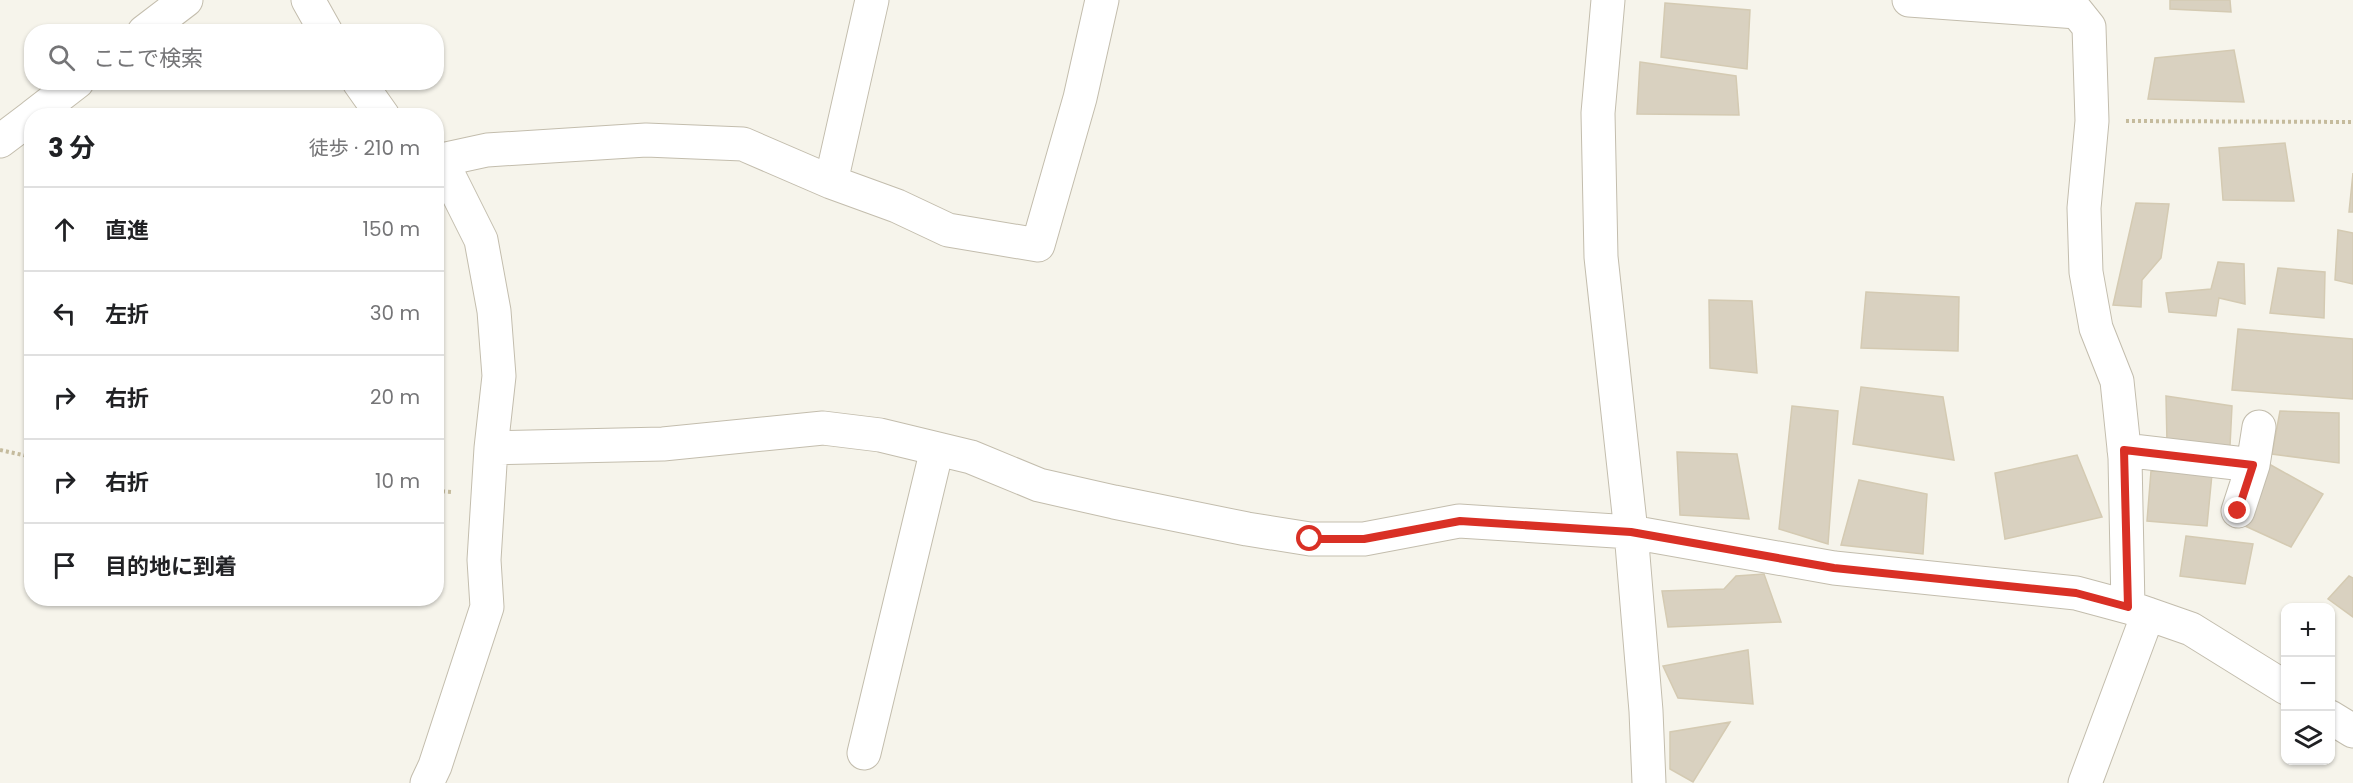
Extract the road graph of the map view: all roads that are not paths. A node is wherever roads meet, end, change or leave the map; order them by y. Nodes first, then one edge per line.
1 (186, 0) edge
2 (308, 0) edge
3 (872, 0) edge
4 (1102, 0) edge
5 (1608, 0) edge
6 (1909, 0) edge
7 (154, 24) edge
8 (322, 24) edge
9 (66, 90) edge
10 (365, 90) edge
11 (43, 108) edge
12 (377, 108) edge
13 (24, 122) edge
14 (0, 141) edge
15 (444, 158) edge
16 (444, 169) edge
17 (831, 182) junction
18 (2259, 427) dead end
19 (491, 448) junction
20 (937, 448) junction
21 (2124, 450) junction
22 (2253, 465) junction
23 (2238, 511) dead end
24 (1631, 532) junction
25 (2138, 611) junction
26 (2281, 685) edge
27 (2335, 720) edge
28 (2353, 731) edge
29 (864, 753) dead end
30 (427, 783) edge
31 (1649, 783) edge
32 (2085, 783) edge

1 - 7 street
2 - 8 street
3 - 17 street
4 - 17 street
5 - 24 street
6 - 21 street
9 - 11 street
10 - 12 street
13 - 14 street
15 - 17 street
16 - 19 street
18 - 22 street
19 - 20 street
19 - 30 street
20 - 24 street
20 - 29 street
21 - 22 street
21 - 25 street
22 - 23 street
24 - 25 street
24 - 31 street
25 - 26 street
25 - 32 street
27 - 28 street

